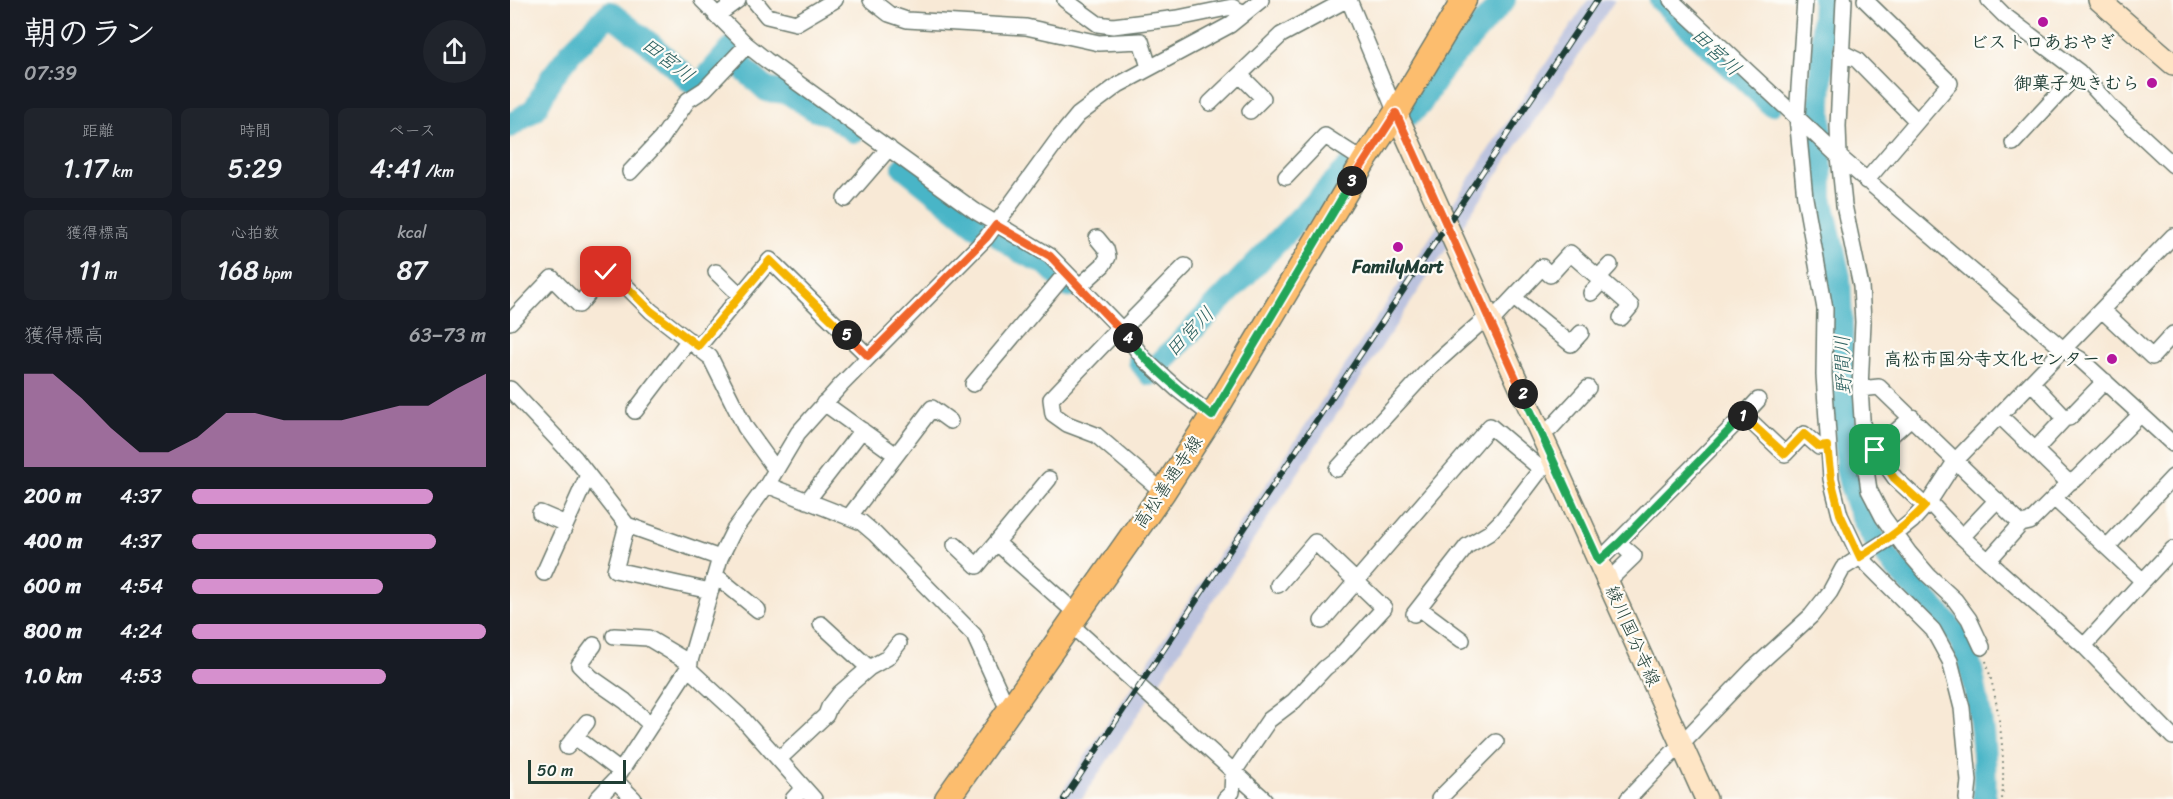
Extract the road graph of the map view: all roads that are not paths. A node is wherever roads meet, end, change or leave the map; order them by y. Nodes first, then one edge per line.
1 (702, 0) edge
2 (738, 0) edge
3 (754, 0) edge
4 (836, 0) edge
5 (872, 0) edge
6 (1065, 0) edge
7 (1261, 0) edge
8 (1348, 0) edge
9 (1464, 0) edge
10 (1671, 0) edge
11 (1805, 0) edge
12 (1844, 0) edge
13 (1865, 0) edge
14 (1989, 0) edge
15 (2104, 2) edge
16 (1244, 13) junction
17 (716, 15) junction
18 (740, 51) junction
19 (1841, 52) junction
20 (2173, 64) edge
21 (1149, 67) junction
22 (2079, 72) junction
23 (1240, 75) junction
24 (1210, 103) dead end
25 (1250, 111) dead end
26 (1396, 113) junction
27 (1799, 119) junction
28 (1917, 121) junction
29 (2013, 143) dead end
30 (889, 148) junction
31 (1837, 155) junction
32 (1364, 161) junction
33 (2173, 165) edge
34 (630, 172) dead end
35 (1286, 177) dead end
36 (1866, 181) junction
37 (845, 199) dead end
38 (996, 225) junction
39 (2173, 236) edge
40 (1097, 238) dead end
41 (1610, 265) dead end
42 (1185, 266) dead end
43 (716, 272) dead end
44 (1062, 278) junction
45 (1600, 279) junction
46 (1080, 286) junction
47 (1591, 293) dead end
48 (740, 295) junction
49 (1514, 298) junction
50 (2102, 310) junction
51 (1621, 318) dead end
52 (1490, 319) junction
53 (510, 322) edge
54 (1117, 331) junction
55 (1581, 333) dead end
56 (2173, 334) edge
57 (693, 343) junction
58 (2064, 350) junction
59 (868, 356) junction
60 (2105, 381) junction
61 (2032, 383) junction
62 (973, 384) dead end
63 (1588, 388) dead end
64 (510, 389) edge
65 (1860, 389) junction
66 (1758, 400) dead end
67 (824, 403) junction
68 (635, 411) dead end
69 (1744, 415) junction
70 (2140, 415) junction
71 (1212, 416) junction
72 (2000, 416) junction
73 (1912, 417) junction
74 (2065, 418) junction
75 (950, 421) dead end
76 (862, 430) junction
77 (1541, 433) junction
78 (2173, 444) edge
79 (1869, 445) junction
80 (1827, 446) junction
81 (2035, 450) junction
82 (896, 455) junction
83 (1956, 460) junction
84 (1548, 466) junction
85 (1337, 469) dead end
86 (776, 470) junction
87 (588, 475) junction
88 (2173, 477) edge
89 (1048, 479) dead end
90 (2069, 483) junction
91 (767, 485) junction
92 (1164, 492) junction
93 (2054, 498) junction
94 (1997, 500) junction
95 (807, 501) junction
96 (1927, 504) junction
97 (540, 513) dead end
98 (849, 517) junction
99 (566, 524) junction
100 (2021, 524) junction
101 (627, 525) junction
102 (1894, 536) junction
103 (1962, 537) junction
104 (997, 543) junction
105 (1619, 543) junction
106 (955, 544) dead end
107 (2107, 547) junction
108 (2173, 549) edge
109 (1863, 556) junction
110 (720, 558) junction
111 (1599, 561) junction
112 (1988, 561) junction
113 (544, 573) dead end
114 (716, 575) junction
115 (1357, 580) junction
116 (1608, 581) junction
117 (2143, 581) junction
118 (1278, 585) dead end
119 (710, 591) junction
120 (758, 610) dead end
121 (1073, 619) junction
122 (1322, 621) dead end
123 (820, 624) dead end
124 (614, 636) dead end
125 (1462, 640) dead end
126 (899, 643) dead end
127 (594, 645) dead end
128 (2084, 646) junction
129 (1982, 647) road end
130 (689, 665) junction
131 (869, 668) junction
132 (1009, 712) junction
133 (587, 722) dead end
134 (651, 725) junction
135 (2173, 737) edge
136 (1496, 742) dead end
137 (1680, 742) junction
138 (779, 759) junction
139 (1233, 773) junction
140 (618, 775) junction
141 (803, 795) edge
142 (597, 799) edge
143 (634, 799) edge
144 (947, 799) edge
145 (1225, 799) edge
146 (1264, 799) edge
147 (1440, 799) edge
148 (1628, 799) edge
149 (1706, 799) edge
150 (1968, 799) edge

1 - 17 street
2 - 17 street
3 - 4 street
5 - 21 street
6 - 16 street
7 - 16 street
8 - 23 street
8 - 26 street
9 - 26 main road, 高松善通寺線
10 - 27 street
11 - 27 street
12 - 19 street
13 - 28 street
14 - 22 street
15 - 20 main road
16 - 21 street
17 - 18 street
18 - 30 street
18 - 34 street
19 - 28 street
19 - 31 street
21 - 38 street
22 - 29 street
22 - 33 street
23 - 24 street
23 - 25 street
26 - 32 main road, 高松善通寺線
26 - 52 main road, 綾川国分寺線
27 - 31 street
27 - 80 street
28 - 36 street
30 - 37 street
30 - 38 street
31 - 36 street
31 - 65 street
32 - 35 street
32 - 71 main road, 高松善通寺線
36 - 58 street
38 - 44 street
38 - 59 street
39 - 50 street
40 - 46 street
41 - 45 street
42 - 54 street
43 - 48 street
44 - 46 street
44 - 62 street
45 - 47 street
45 - 49 street
45 - 51 street
46 - 54 street
48 - 57 street
48 - 59 street
49 - 52 street
49 - 55 street
50 - 56 street
50 - 58 street
52 - 77 main road, 綾川国分寺線
52 - 85 street
53 - 57 street
54 - 71 street
54 - 92 street
57 - 68 street
57 - 86 street
58 - 60 street
58 - 61 street
59 - 67 street
60 - 70 street
60 - 74 street
61 - 72 street
61 - 74 street
63 - 77 street
64 - 87 street
65 - 73 street
65 - 79 street
66 - 69 street
67 - 76 street
67 - 86 street
69 - 80 street
69 - 105 street
70 - 78 street
70 - 90 street
71 - 92 main road, 高松善通寺線
72 - 81 street
72 - 83 street
73 - 79 street
73 - 83 street
74 - 81 street
75 - 82 street
76 - 82 street
76 - 95 street
77 - 84 main road, 綾川国分寺線
79 - 96 street
79 - 102 street
80 - 109 street
81 - 90 street
82 - 98 street
83 - 94 street
83 - 96 street
84 - 111 main road, 綾川国分寺線
84 - 115 street
84 - 125 street
86 - 91 street
87 - 99 street
87 - 101 street
88 - 107 street
89 - 104 street
90 - 93 street
91 - 95 street
91 - 110 street
92 - 121 main road, 高松善通寺線
93 - 100 street
93 - 107 street
94 - 100 street
94 - 103 street
95 - 98 street
96 - 102 street
96 - 103 street
97 - 99 street
98 - 132 street
99 - 113 street
100 - 112 street
101 - 110 street
101 - 119 street
102 - 109 street
102 - 129 street
103 - 112 street
104 - 106 street
104 - 121 street
105 - 111 street
105 - 116 street
107 - 117 street
108 - 117 street
109 - 137 street
109 - 150 street
110 - 114 street
111 - 116 main road, 綾川国分寺線
112 - 128 street
114 - 119 street
114 - 120 street
115 - 118 street
115 - 122 street
115 - 139 street
116 - 137 main road, 綾川国分寺線
117 - 128 street
119 - 130 street
121 - 132 main road, 高松善通寺線
121 - 139 street
123 - 131 street
124 - 130 street
126 - 131 street
127 - 134 street
128 - 135 street
130 - 134 street
130 - 138 street
131 - 138 street
132 - 144 main road, 高松善通寺線
133 - 140 street
134 - 140 street
136 - 147 street
137 - 148 street
137 - 149 main road, 綾川国分寺線
138 - 141 street
139 - 145 street
139 - 146 street
140 - 142 street
140 - 143 street

